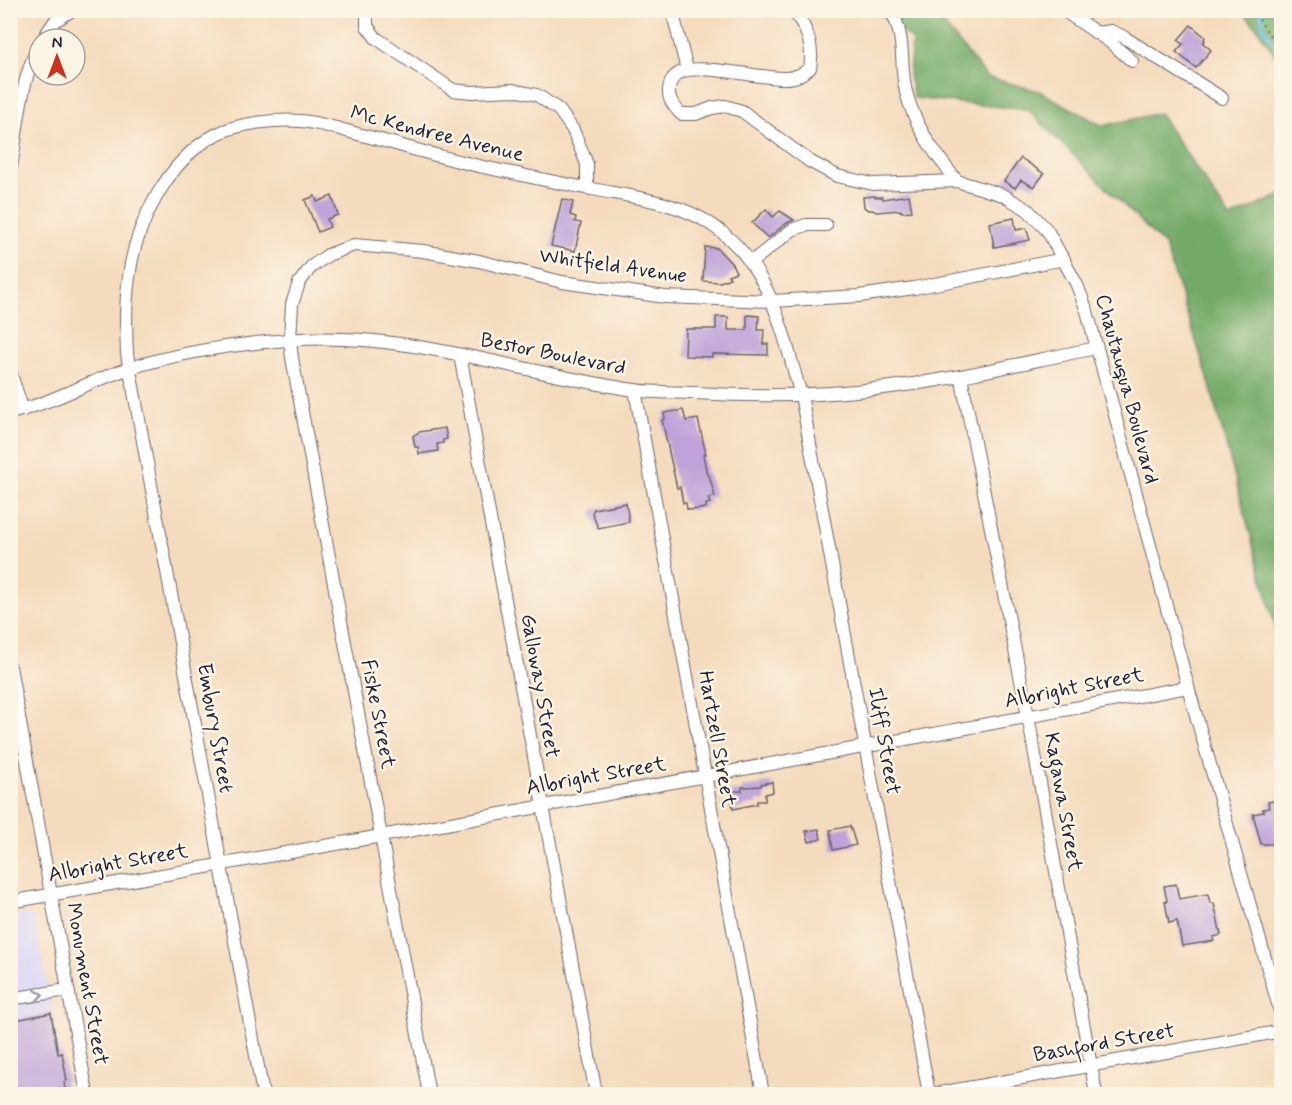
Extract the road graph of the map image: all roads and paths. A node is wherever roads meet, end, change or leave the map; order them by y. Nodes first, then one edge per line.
1 (72, 10) edge
2 (367, 10) edge
3 (672, 10) edge
4 (792, 10) edge
5 (891, 10) edge
6 (1063, 10) edge
7 (1252, 10) edge
8 (51, 27) edge
9 (1096, 33) junction
10 (1281, 52) edge
11 (1132, 61) dead end
12 (687, 70) junction
13 (27, 78) edge
14 (1222, 98) dead end
15 (15, 124) edge
16 (10, 173) edge
17 (957, 181) junction
18 (587, 188) junction
19 (826, 225) dead end
20 (1064, 259) junction
21 (750, 262) junction
22 (773, 301) junction
23 (290, 340) junction
24 (1096, 348) junction
25 (460, 355) junction
26 (130, 368) junction
27 (10, 372) edge
28 (961, 376) junction
29 (635, 390) junction
30 (801, 395) junction
31 (16, 412) edge
32 (10, 667) edge
33 (1188, 687) junction
34 (1028, 716) junction
35 (865, 747) junction
36 (704, 777) junction
37 (542, 806) junction
38 (381, 836) junction
39 (220, 864) junction
40 (50, 895) junction
41 (10, 902) edge
42 (67, 990) junction
43 (10, 999) edge
44 (1281, 1018) edge
45 (1281, 1031) edge
46 (1091, 1065) junction
47 (87, 1095) edge
48 (263, 1095) edge
49 (429, 1095) edge
50 (596, 1095) edge
51 (763, 1095) edge
52 (929, 1095) edge
53 (934, 1095) edge
54 (1096, 1095) edge

1 - 8 street
2 - 18 street
3 - 12 street
4 - 12 street
5 - 17 street
6 - 9 street
7 - 10 path
9 - 11 street
9 - 14 street
12 - 17 street, Chautauqua Boulevard
13 - 15 street
15 - 16 street
17 - 20 street, Chautauqua Boulevard
18 - 21 street, Mc Kendree Avenue
18 - 26 street, Mc Kendree Avenue
19 - 21 street
20 - 22 street, Whitfield Avenue
20 - 24 street, Chautauqua Boulevard
21 - 22 street, Mc Kendree Avenue
22 - 23 street, Whitfield Avenue
22 - 30 street, Mc Kendree Avenue
23 - 25 street, Bestor Boulevard
23 - 26 street, Bestor Boulevard
23 - 38 street, Fiske Street
24 - 28 street, Bestor Boulevard
24 - 33 street, Chautauqua Boulevard
25 - 29 street, Bestor Boulevard
25 - 37 street, Galloway Street
26 - 31 street, Bestor Boulevard
26 - 39 street, Embury Street
27 - 31 street
28 - 30 street, Bestor Boulevard
28 - 34 street, Kagawa Street
29 - 30 street, Bestor Boulevard
29 - 36 street, Hartzell Street
30 - 35 street, Iliff Street
32 - 40 street, Monument Street
33 - 34 street, Albright Street
33 - 44 street, Chautauqua Boulevard
34 - 35 street, Albright Street
34 - 46 street, Kagawa Street
35 - 36 street, Albright Street
35 - 52 street, Iliff Street
36 - 37 street, Albright Street
36 - 51 street, Hartzell Street
37 - 38 street, Albright Street
37 - 50 street, Galloway Street
38 - 39 street, Albright Street
38 - 49 street, Fiske Street
39 - 40 street, Albright Street
39 - 48 street, Embury Street
40 - 41 street, Albright Street
40 - 42 street, Monument Street
43 -> 42 street
42 - 47 street, Monument Street
45 - 46 street, Bashford Street
46 - 53 street, Bashford Street
46 - 54 street, Kagawa Street

